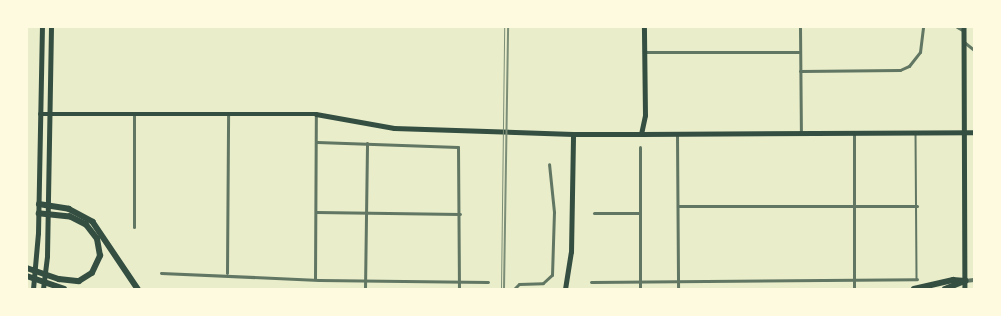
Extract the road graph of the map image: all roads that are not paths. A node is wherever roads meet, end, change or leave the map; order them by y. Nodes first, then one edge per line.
1 (42, 27) edge
2 (51, 27) edge
3 (644, 27) edge
4 (800, 27) edge
5 (923, 27) edge
6 (957, 27) edge
7 (964, 29) edge
8 (964, 42) junction
9 (974, 50) edge
10 (645, 52) junction
11 (800, 52) junction
12 (800, 71) junction
13 (40, 114) junction
14 (51, 114) junction
15 (228, 114) junction
16 (316, 114) junction
17 (134, 115) junction
18 (916, 132) junction
19 (965, 132) junction
20 (974, 132) edge
21 (801, 133) junction
22 (854, 133) junction
23 (573, 134) junction
24 (641, 134) junction
25 (677, 135) junction
26 (317, 142) junction
27 (367, 143) junction
28 (640, 147) dead end
29 (549, 164) dead end
30 (39, 204) junction
31 (48, 205) junction
32 (678, 206) junction
33 (854, 206) junction
34 (917, 206) junction
35 (316, 212) junction
36 (366, 212) junction
37 (594, 213) dead end
38 (639, 213) junction
39 (39, 214) junction
40 (48, 214) junction
41 (460, 214) junction
42 (134, 227) dead end
43 (27, 268) edge
44 (161, 272) dead end
45 (227, 274) junction
46 (27, 276) edge
47 (315, 279) junction
48 (917, 279) joint
49 (974, 280) edge
50 (365, 281) junction
51 (854, 281) junction
52 (965, 281) junction
53 (459, 282) junction
54 (488, 282) dead end
55 (591, 282) dead end
56 (640, 282) junction
57 (678, 282) junction
58 (62, 288) edge
59 (33, 289) edge
60 (43, 289) edge
61 (138, 289) edge
62 (365, 289) edge
63 (459, 289) edge
64 (514, 289) edge
65 (565, 289) edge
66 (640, 289) edge
67 (678, 289) edge
68 (854, 289) edge
69 (914, 289) edge
70 (945, 289) edge
71 (965, 289) edge

1 - 13 main road
2 - 14 main road
3 - 10 main road
4 - 11 street
5 - 12 street
6 - 7 street
7 - 8 main road
8 - 9 street
8 - 19 main road
10 - 11 street
10 - 24 main road
11 - 12 street
12 - 21 street
13 - 14 main road
13 - 30 main road
14 - 17 main road
14 - 31 main road
15 - 16 main road
15 - 17 main road
15 - 45 street
16 - 23 main road
16 - 26 street
17 - 42 street
18 - 19 main road
18 - 22 main road
18 - 34 lane
19 - 20 main road
19 - 52 main road
21 - 22 main road
21 - 25 main road
22 - 33 street
23 - 24 main road
23 - 65 main road
24 - 25 main road
25 - 32 street
26 - 27 street
26 - 35 street
27 - 36 street
27 - 41 street
28 - 38 street
29 - 64 street
30 - 31 highway
30 - 39 main road
31 - 40 main road
31 - 61 highway
32 - 33 street
32 - 57 street
33 - 34 street
33 - 51 street
34 - 48 lane
35 - 36 street
35 - 47 street
36 - 41 street
36 - 50 street
37 - 38 street
38 - 56 street
39 - 40 highway
39 - 59 main road
40 - 43 highway
40 - 60 main road
41 - 53 street
44 - 45 street
45 - 47 street
46 - 58 highway
47 - 50 street
48 - 51 street
49 - 52 street
50 - 53 street
50 - 62 street
51 - 57 street
51 - 68 street
52 - 69 highway
52 - 70 highway
52 - 71 main road
53 - 54 street
53 - 63 street
55 - 56 street
56 - 57 street
56 - 66 street
57 - 67 street

